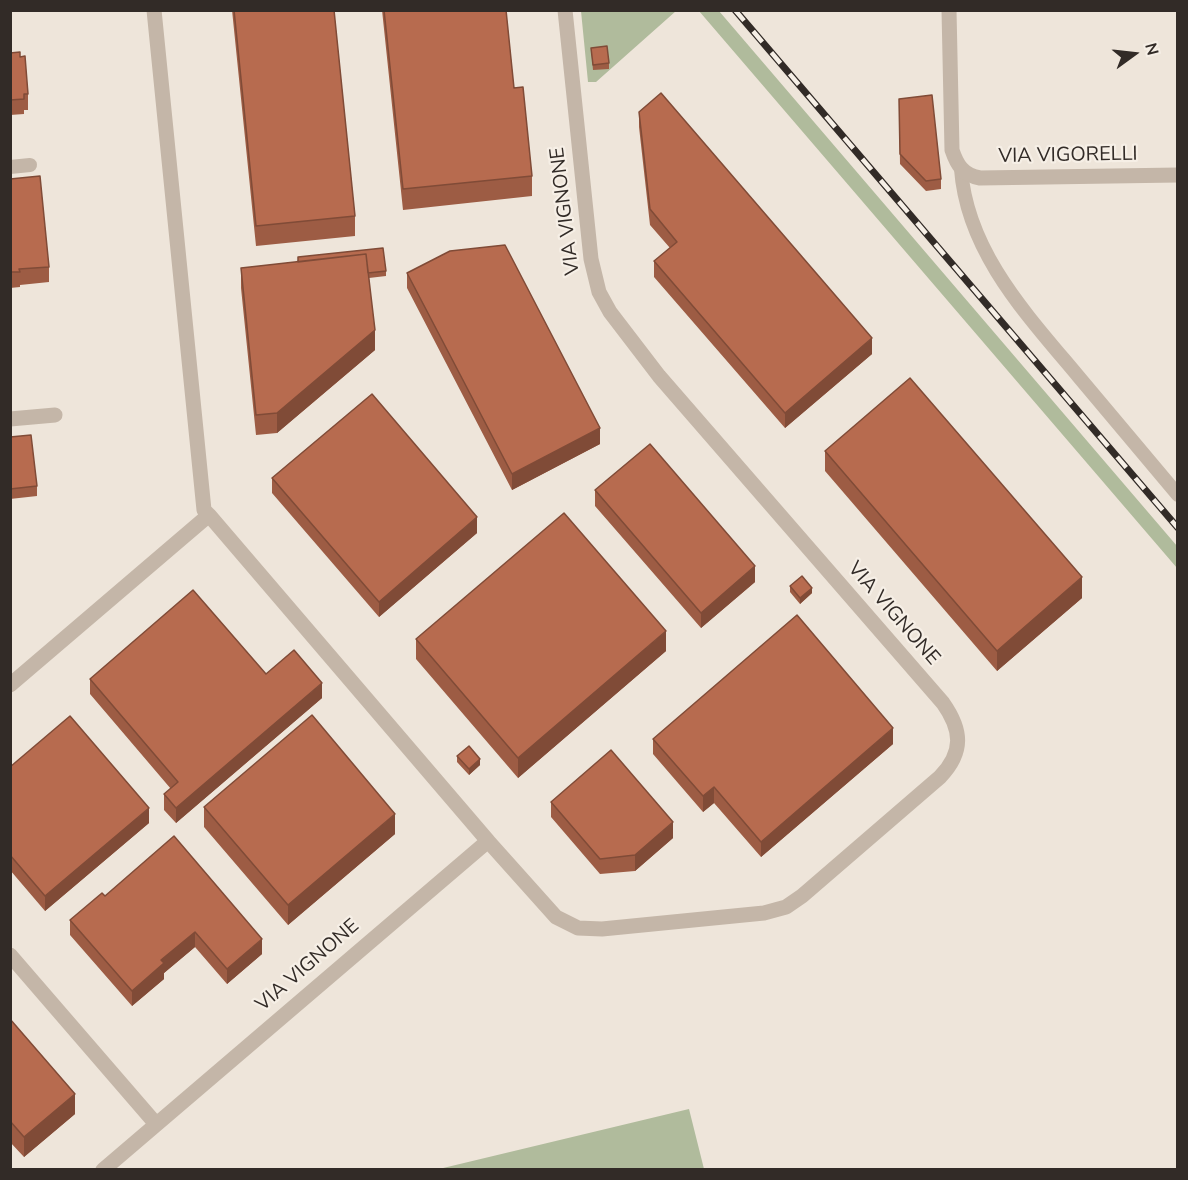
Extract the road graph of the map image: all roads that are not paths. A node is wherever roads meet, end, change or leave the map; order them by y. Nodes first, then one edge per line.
1 (154, 10) edge
2 (565, 10) edge
3 (949, 10) edge
4 (30, 165) dead end
5 (10, 167) edge
6 (961, 169) junction
7 (1178, 175) edge
8 (55, 415) dead end
9 (10, 419) edge
10 (1178, 495) edge
11 (209, 515) junction
12 (10, 686) edge
13 (488, 841) junction
14 (10, 955) edge
15 (156, 1124) junction
16 (127, 1149) junction
17 (103, 1170) edge
18 (108, 1170) edge

1 - 11 street, VIA VIGNONE
2 - 13 street, VIA VIGNONE
3 - 6 street
4 - 5 lane
6 - 7 street, VIA VIGORELLI
6 - 10 lane
8 - 9 street
11 - 12 street
11 - 13 street, VIA VIGNONE
13 - 15 street, VIA VIGNONE
14 - 15 street
15 - 16 street, VIA VIGNONE
16 - 17 street, VIA VIGNONE
16 - 18 street, VIA VIGNONE

